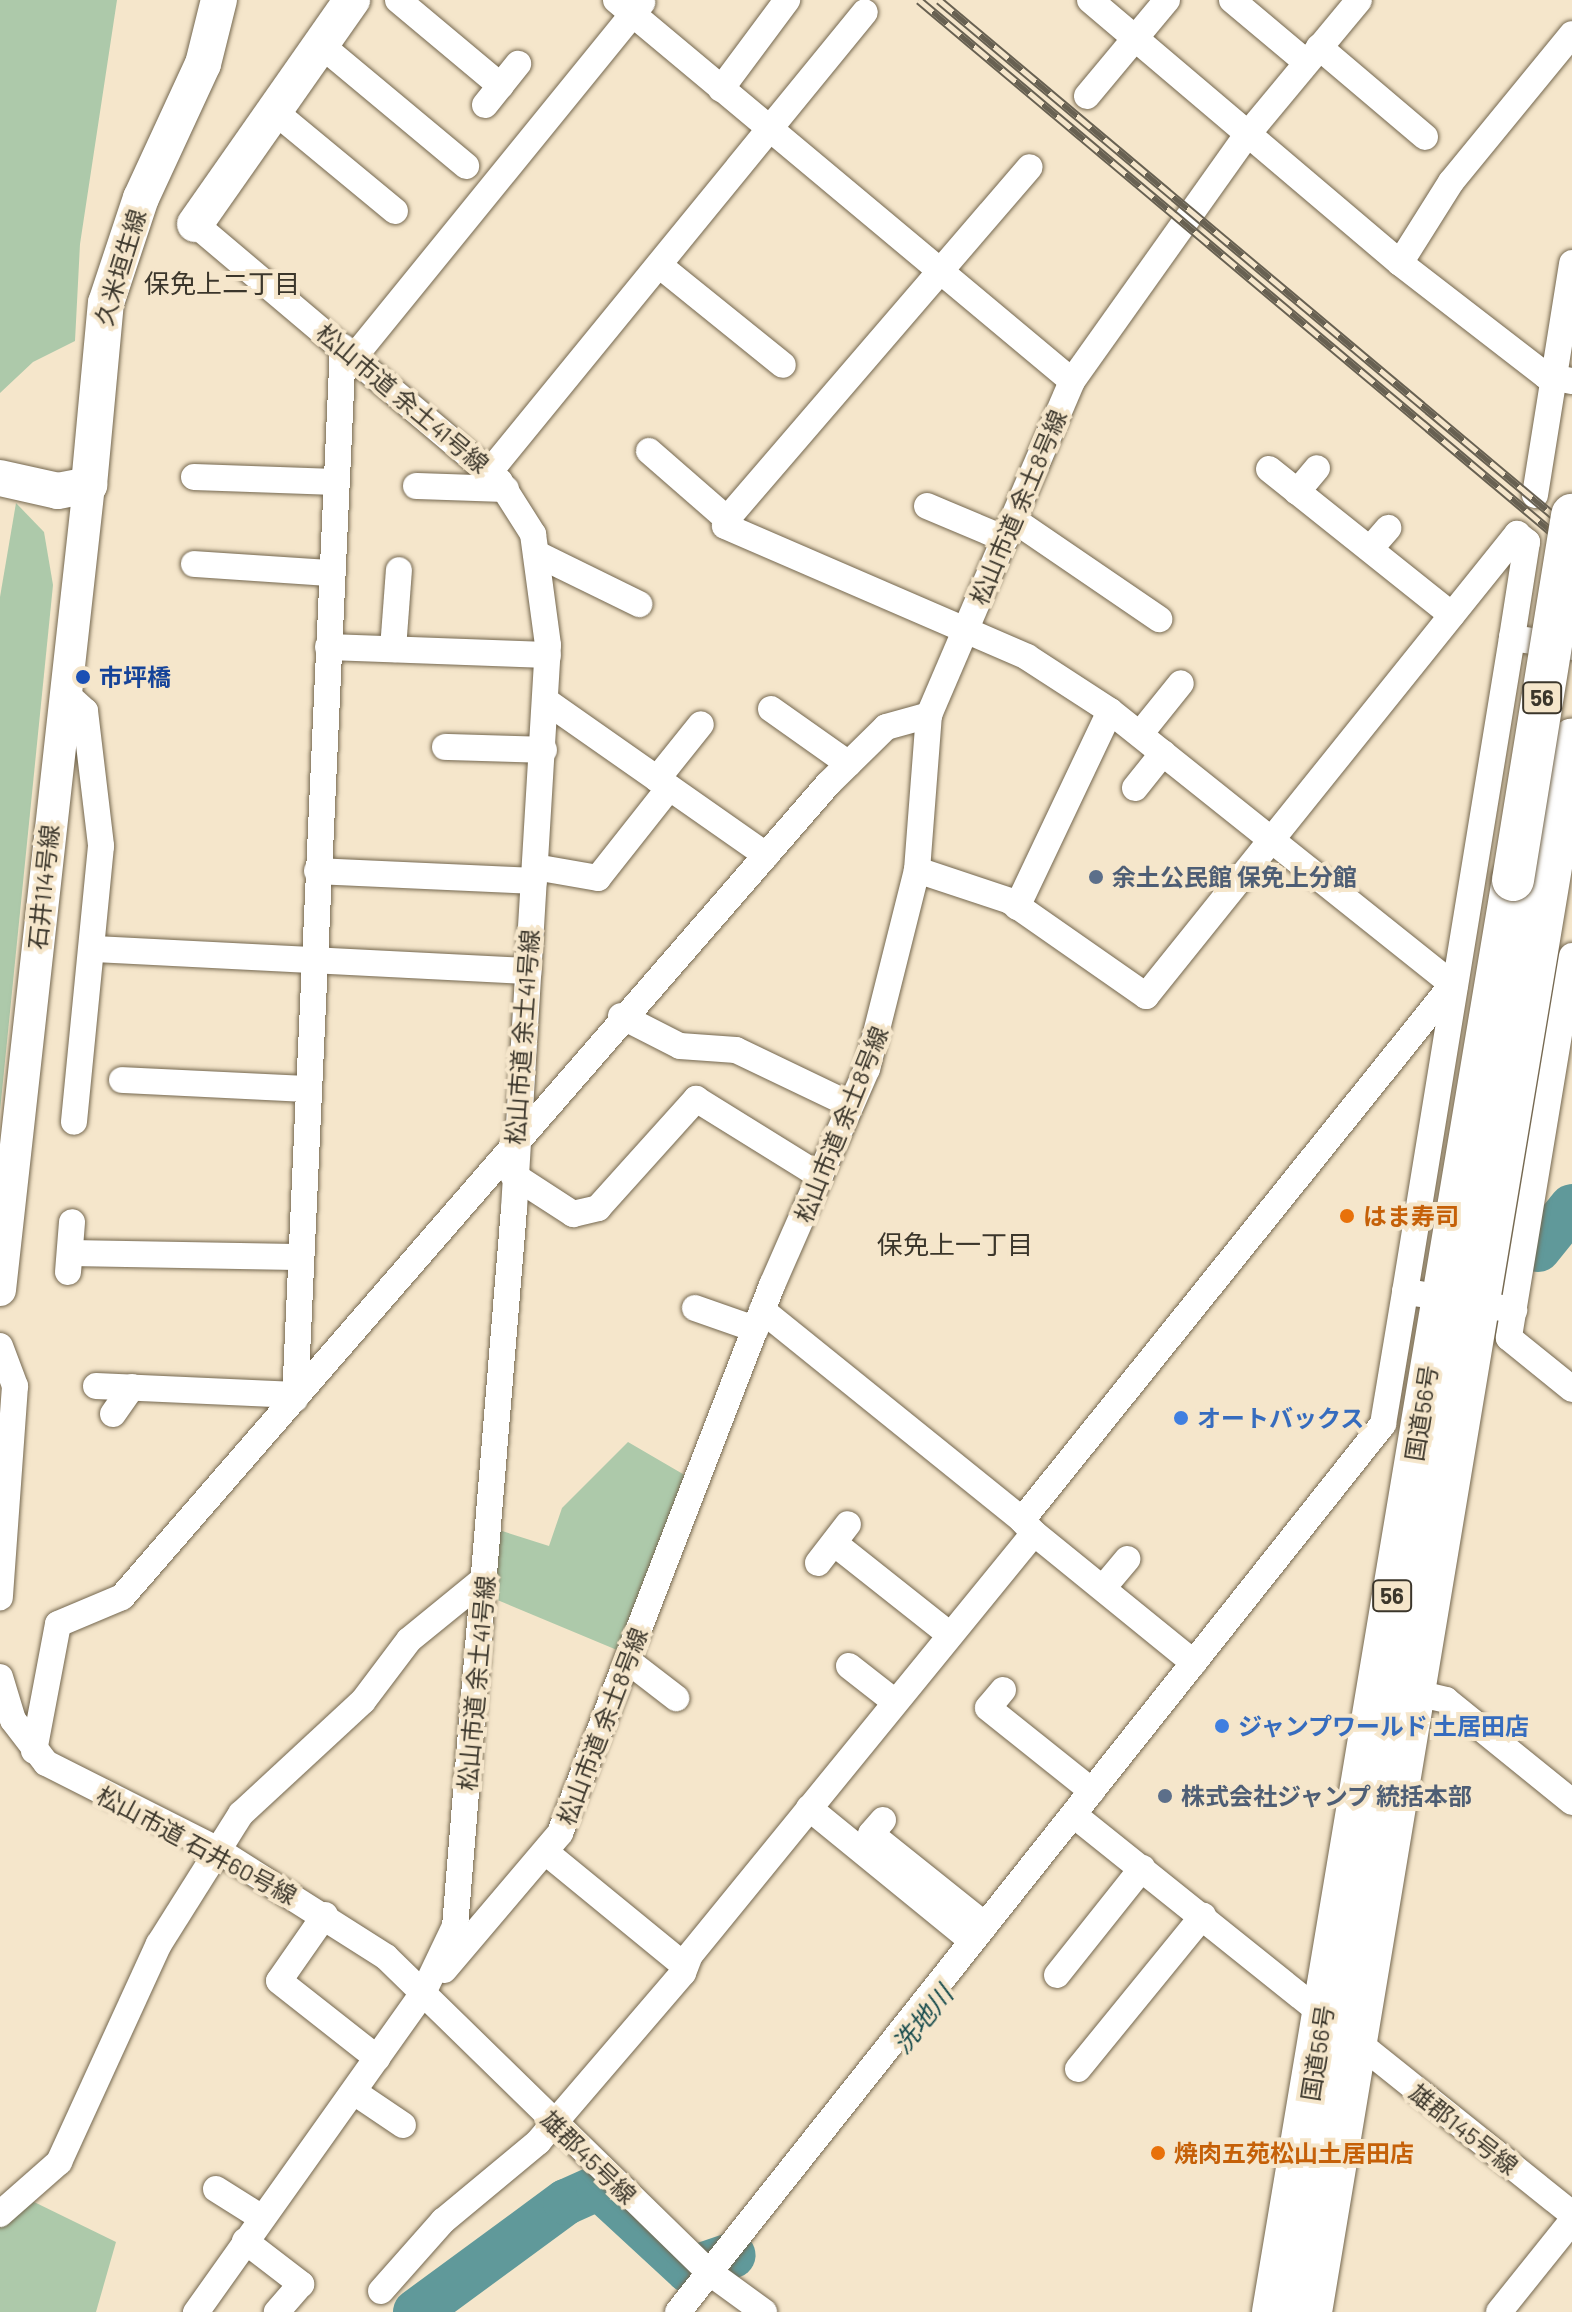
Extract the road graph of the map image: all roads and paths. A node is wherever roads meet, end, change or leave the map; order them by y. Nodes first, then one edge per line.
1 (219, 0) edge
2 (352, 0) edge
3 (398, 0) edge
4 (787, 0) edge
5 (1090, 0) edge
6 (1167, 0) edge
7 (1232, 0) edge
8 (1359, 0) edge
9 (630, 5) edge
10 (865, 12) dead end
11 (1572, 34) edge
12 (1135, 39) junction
13 (321, 45) junction
14 (1313, 55) junction
15 (518, 64) dead end
16 (721, 89) junction
17 (1087, 96) dead end
18 (274, 111) junction
19 (770, 129) junction
20 (1247, 135) junction
21 (1425, 137) dead end
22 (466, 166) dead end
23 (1030, 167) dead end
24 (395, 211) dead end
25 (195, 224) joint
26 (1400, 263) junction
27 (1572, 263) edge
28 (659, 265) junction
29 (941, 272) junction
30 (348, 352) junction
31 (783, 365) dead end
32 (1563, 380) edge
33 (1072, 381) junction
34 (649, 451) dead end
35 (1317, 468) dead end
36 (1269, 469) dead end
37 (194, 477) dead end
38 (498, 480) junction
39 (13, 482) edge
40 (336, 482) junction
41 (89, 485) junction
42 (416, 486) dead end
43 (1297, 492) junction
44 (1535, 495) dead end
45 (927, 506) dead end
46 (1572, 515) edge
47 (727, 519) junction
48 (1388, 528) dead end
49 (1009, 530) junction
50 (1370, 549) junction
51 (537, 554) junction
52 (194, 564) dead end
53 (399, 570) dead end
54 (331, 573) junction
55 (639, 604) dead end
56 (1452, 615) junction
57 (1159, 619) dead end
58 (968, 625) junction
59 (1512, 638) junction
60 (328, 647) junction
61 (1572, 647) edge
62 (393, 649) junction
63 (548, 655) junction
64 (1181, 683) dead end
65 (65, 693) junction
66 (546, 701) junction
67 (771, 709) dead end
68 (1110, 711) junction
69 (929, 715) junction
70 (701, 724) dead end
71 (1140, 734) junction
72 (1572, 740) edge
73 (445, 747) dead end
74 (544, 750) junction
75 (1163, 753) junction
76 (849, 764) junction
77 (663, 783) junction
78 (1135, 788) dead end
79 (1271, 839) junction
80 (766, 855) junction
81 (917, 870) junction
82 (317, 871) junction
83 (535, 874) junction
84 (1530, 884) junction
85 (1017, 907) junction
86 (93, 949) junction
87 (1572, 956) edge
88 (312, 959) junction
89 (528, 971) junction
90 (1453, 985) junction
91 (621, 1016) junction
92 (138, 1088) dead end
93 (304, 1089) junction
94 (851, 1105) junction
95 (74, 1122) dead end
96 (513, 1143) junction
97 (513, 1175) junction
98 (820, 1176) junction
99 (72, 1222) dead end
100 (296, 1257) junction
101 (0, 1290) edge
102 (1459, 1301) junction
103 (695, 1308) dead end
104 (758, 1320) junction
105 (0, 1346) edge
106 (96, 1386) dead end
107 (132, 1387) junction
108 (1572, 1389) edge
109 (293, 1397) junction
110 (113, 1414) dead end
111 (1028, 1526) junction
112 (834, 1543) dead end
113 (1127, 1559) dead end
114 (485, 1578) junction
115 (1103, 1588) junction
116 (0, 1597) edge
117 (950, 1635) junction
118 (628, 1661) junction
119 (1194, 1663) junction
120 (849, 1666) dead end
121 (0, 1677) edge
122 (1003, 1690) dead end
123 (1412, 1692) junction
124 (676, 1698) dead end
125 (895, 1702) junction
126 (971, 1714) dead end
127 (34, 1751) junction
128 (1572, 1802) edge
129 (1083, 1803) junction
130 (809, 1808) junction
131 (883, 1820) dead end
132 (216, 1849) junction
133 (548, 1854) junction
134 (1142, 1868) junction
135 (325, 1915) junction
136 (1203, 1916) junction
137 (978, 1933) junction
138 (685, 1966) junction
139 (1057, 1975) dead end
140 (423, 1993) junction
141 (1322, 2013) junction
142 (1356, 2043) junction
143 (377, 2058) junction
144 (1078, 2069) dead end
145 (354, 2092) junction
146 (554, 2123) junction
147 (403, 2125) dead end
148 (216, 2189) dead end
149 (0, 2214) edge
150 (1572, 2214) edge
151 (262, 2218) junction
152 (1572, 2221) edge
153 (245, 2241) junction
154 (709, 2272) junction
155 (381, 2291) dead end
156 (196, 2312) edge
157 (277, 2312) edge
158 (678, 2312) edge
159 (764, 2312) edge
160 (1273, 2312) edge
161 (1311, 2312) edge
162 (1499, 2312) edge

1 - 41 main road, 久米垣生線
2 - 13 main road
3 - 15 street
4 - 16 street
5 - 12 street
6 - 12 street
7 - 14 street
8 - 14 street, 松山市道 余土8号線
9 - 16 street
9 - 30 street
10 - 19 street
11 - 26 street
12 - 17 street
12 - 20 street
13 - 18 main road
13 - 22 street
14 - 20 street, 松山市道 余土8号線
14 - 21 street
16 - 19 street
18 - 24 street
18 - 25 main road
19 - 28 street
19 - 29 street
20 - 26 street
20 - 33 street, 松山市道 余土8号線
23 - 29 street
25 - 30 street, 松山市道 余土41号線
26 - 32 street
27 - 32 street
28 - 31 street
28 - 38 street
29 - 33 street
29 - 47 street
30 - 38 street, 松山市道 余土41号線
30 - 40 street
32 - 44 street
33 - 49 street, 松山市道 余土8号線
34 - 47 street
35 - 43 street
36 - 43 street
37 - 40 street
38 - 42 street
38 - 51 street, 松山市道 余土41号線
39 - 41 main road
40 - 54 street
41 - 65 street, 石井114号線
43 - 50 street
45 - 49 street
46 - 84 highway, 国道56号 / 56, bridge
47 - 58 street
48 - 50 street
49 - 57 street
49 - 58 street, 松山市道 余土8号線
50 - 56 street
51 - 55 street
51 - 63 street, 松山市道 余土41号線
52 - 54 street
53 - 62 street
54 - 60 street
56 - 59 street
56 - 79 street
58 - 68 street
58 - 69 street, 松山市道 余土8号線
59 - 61 street
59 - 90 street
60 - 62 street
60 - 82 street
62 - 63 street
63 - 66 street, 松山市道 余土41号線
64 - 71 street
65 - 86 street
65 - 101 street, 石井114号線
66 - 74 street, 松山市道 余土41号線
66 - 77 street
67 - 76 street
68 - 71 street
68 - 85 street
69 - 76 street
69 - 81 street, 松山市道 余土8号線
70 - 77 street
71 - 75 street
72 - 84 highway, 国道56号 / 56
73 - 74 street
74 - 83 street, 松山市道 余土41号線
75 - 78 street
75 - 79 street
76 - 80 street
77 - 80 street
77 - 83 street
79 - 85 street
79 - 90 street
80 - 91 street
81 - 85 street
81 - 94 street, 松山市道 余土8号線
82 - 83 street
82 - 88 street
83 - 89 street, 松山市道 余土41号線
84 - 102 highway, 国道56号 / 56
86 - 88 street
86 - 95 street
87 - 102 street
88 - 89 street
88 - 93 street
89 - 96 street, 松山市道 余土41号線
90 - 102 street
90 - 111 street
91 - 94 street
91 - 96 street
92 - 93 street
93 - 100 street
94 - 98 street, 松山市道 余土8号線
96 - 97 street, 松山市道 余土41号線
96 - 109 street
97 - 98 street
97 - 114 street, 松山市道 余土41号線
98 - 104 street, 松山市道 余土8号線
99 - 100 street
100 - 109 street
102 - 108 street
102 - 119 street
102 - 123 highway, 国道56号 / 56
102 - 141 highway, 国道56号 / 56
103 - 104 street
104 - 111 street
104 - 118 street, 松山市道 余土8号線
105 - 116 street
106 - 107 street
107 - 109 street
107 - 110 street
109 - 127 street
111 - 115 street
111 - 117 street
112 - 117 street
113 - 115 street
114 - 132 street
114 - 140 street, 松山市道 余土41号線
115 - 119 street
117 - 125 street
118 - 124 street
118 - 133 street, 松山市道 余土8号線
119 - 129 street
120 - 125 street
121 - 127 street, 松山市道 石井60号線
122 - 129 street
123 - 128 street
123 - 142 highway, 国道56号 / 56
125 - 130 street
126 - 129 street
127 - 132 street, 松山市道 石井60号線
129 - 134 street, 雄郡145号線
129 - 137 street
130 - 137 street
130 - 138 street
131 - 137 street
132 - 135 street, 松山市道 石井60号線
132 - 149 street
133 - 138 street
133 - 140 street, 松山市道 余土8号線
134 - 136 street, 雄郡145号線
134 - 139 street
135 - 140 street, 松山市道 石井60号線
135 - 143 street
136 - 141 street, 雄郡145号線
136 - 144 street
137 - 154 street
138 - 146 street
140 - 143 street
140 - 146 street, 雄郡45号線
141 - 142 street, 雄郡145号線
141 - 160 highway, 国道56号 / 56
142 - 150 street, 雄郡145号線
142 - 161 highway, 国道56号 / 56
143 - 145 street
145 - 147 street
145 - 151 street
146 - 154 street, 雄郡45号線
146 - 155 street
148 - 151 street
151 - 153 street
152 - 162 street
153 - 156 street
153 - 157 street
154 - 158 street
154 - 159 street, 雄郡45号線

